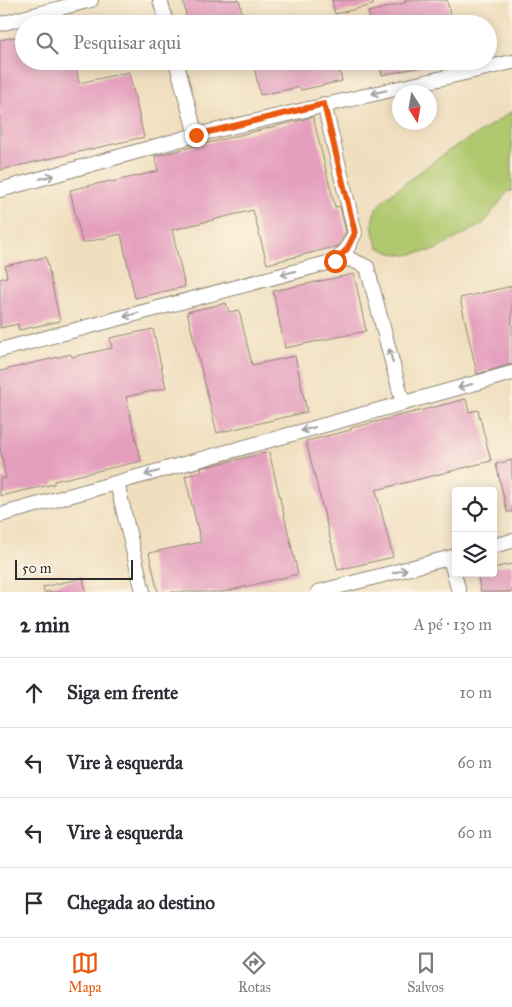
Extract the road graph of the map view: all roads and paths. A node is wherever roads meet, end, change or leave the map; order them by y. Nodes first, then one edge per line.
1 (91, 0) edge
2 (160, 0) edge
3 (34, 15) edge
4 (164, 15) edge
5 (15, 20) edge
6 (0, 24) edge
7 (512, 62) edge
8 (497, 65) edge
9 (178, 70) edge
10 (476, 70) edge
11 (324, 104) junction
12 (196, 135) junction
13 (0, 190) edge
14 (335, 261) junction
15 (0, 350) edge
16 (512, 373) edge
17 (403, 403) junction
18 (117, 483) junction
19 (0, 515) edge
20 (512, 541) edge
21 (497, 545) edge
22 (452, 557) edge
23 (456, 577) edge
24 (142, 592) edge
25 (318, 592) edge
26 (459, 592) edge

1 - 3 street
2 - 4 street
5 - 6 street
7 -> 8 street
9 - 12 street
10 -> 11 street
11 - 12 street
11 - 14 street
13 -> 12 street
14 -> 15 street
17 -> 14 street
16 -> 17 street
17 -> 18 street
18 - 19 street
18 - 24 street
20 - 21 street
25 -> 22 street
23 - 26 street

